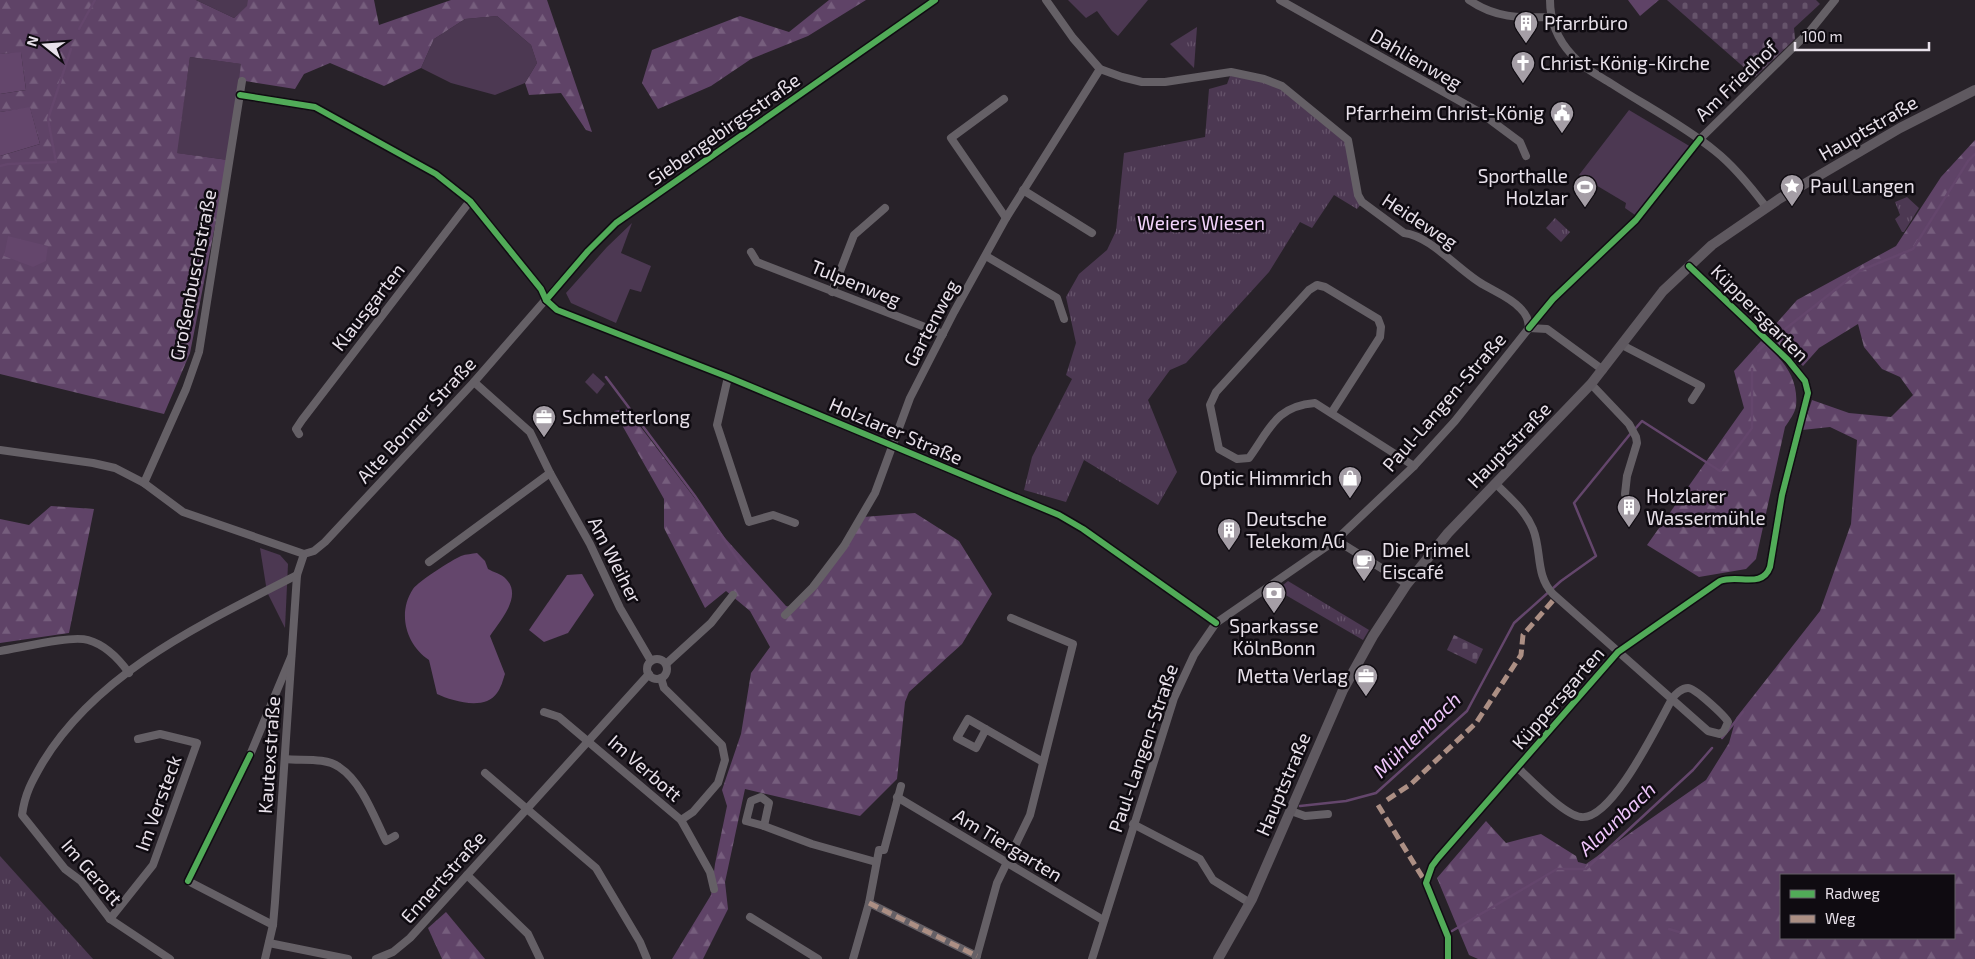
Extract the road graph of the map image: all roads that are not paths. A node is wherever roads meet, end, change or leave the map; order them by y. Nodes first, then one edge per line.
1 (935, 0) edge
2 (1046, 0) edge
3 (1282, 0) edge
4 (1469, 0) edge
5 (1550, 0) edge
6 (1835, 0) edge
7 (1550, 17) junction
8 (1100, 69) junction
9 (242, 81) dead end
10 (1975, 90) edge
11 (240, 95) junction
12 (1004, 99) dead end
13 (1700, 139) junction
14 (1526, 156) dead end
15 (1023, 190) junction
16 (470, 201) junction
17 (1766, 207) junction
18 (885, 208) dead end
19 (1006, 218) junction
20 (1092, 233) dead end
21 (751, 252) dead end
22 (986, 256) junction
23 (1689, 266) junction
24 (832, 292) junction
25 (546, 300) junction
26 (1064, 319) dead end
27 (1529, 328) junction
28 (943, 334) junction
29 (1622, 345) junction
30 (1603, 370) junction
31 (728, 377) junction
32 (474, 382) junction
33 (1591, 384) junction
34 (1692, 400) dead end
35 (1332, 412) junction
36 (299, 434) dead end
37 (891, 446) junction
38 (0, 450) edge
39 (1414, 466) junction
40 (550, 473) junction
41 (141, 481) junction
42 (1496, 484) junction
43 (1625, 494) dead end
44 (795, 523) dead end
45 (1336, 540) junction
46 (304, 554) junction
47 (429, 562) dead end
48 (297, 575) junction
49 (1407, 584) junction
50 (733, 595) dead end
51 (785, 615) dead end
52 (1011, 618) dead end
53 (1216, 623) junction
54 (0, 651) edge
55 (1618, 652) junction
56 (292, 654) junction
57 (651, 661) junction
58 (666, 664) junction
59 (129, 673) junction
60 (649, 674) junction
61 (661, 678) junction
62 (1672, 699) junction
63 (544, 712) dead end
64 (986, 729) dead end
65 (138, 740) dead end
66 (587, 740) junction
67 (250, 755) dead end
68 (286, 759) junction
69 (1042, 762) junction
70 (1518, 768) junction
71 (485, 773) dead end
72 (901, 786) dead end
73 (896, 800) junction
74 (526, 808) junction
75 (1291, 811) junction
76 (1328, 814) dead end
77 (681, 820) junction
78 (1133, 824) junction
79 (764, 826) dead end
80 (395, 836) dead end
81 (876, 862) junction
82 (1008, 864) junction
83 (467, 875) junction
84 (188, 881) dead end
85 (714, 890) dead end
86 (869, 903) junction
87 (1250, 903) junction
88 (750, 917) dead end
89 (110, 918) junction
90 (1103, 920) junction
91 (273, 925) junction
92 (269, 943) junction
93 (976, 957) edge
94 (170, 959) edge
95 (265, 959) edge
96 (348, 959) edge
97 (376, 959) edge
98 (540, 959) edge
99 (648, 959) edge
100 (818, 959) edge
101 (853, 959) edge
102 (1092, 959) edge
103 (1218, 959) edge
104 (1448, 959) edge

1 - 25 street, Siebengebirgsstraße
2 - 8 street
3 - 14 street, Dahlienweg
4 - 7 street
5 - 7 street
6 - 13 street, Am Friedhof
7 - 13 street
8 - 15 street, Gartenweg
8 - 27 street, Heideweg
9 - 11 street, Großenbuschstraße
10 - 17 main road, Hauptstraße
11 - 16 street
11 - 41 street, Großenbuschstraße
12 - 19 street
13 - 17 street
15 - 19 street, Gartenweg
15 - 20 street
16 - 25 street
16 - 36 street, Klausgarten
17 - 23 main road, Hauptstraße
18 - 24 street
19 - 22 street, Gartenweg
21 - 24 street, Tulpenweg
22 - 26 street
22 - 28 street, Gartenweg
23 - 29 main road, Hauptstraße
23 - 55 street, Küppersgarten
24 - 28 street, Tulpenweg
25 - 31 street, Holzlarer Straße
25 - 32 street, Alte Bonner Straße
27 - 30 street
27 - 39 street, Paul-Langen-Straße
28 - 37 street, Gartenweg
29 - 30 main road, Hauptstraße
29 - 34 street
30 - 33 main road, Hauptstraße
31 - 37 street, Holzlarer Straße
31 - 44 street
32 - 40 street, Am Weiher
32 - 46 street, Alte Bonner Straße
33 - 42 main road, Hauptstraße
33 - 43 street
35 - 35 street
35 - 39 street
37 - 51 street, Gartenweg
37 - 53 street, Holzlarer Straße
38 - 41 street
39 - 45 street, Paul-Langen-Straße
40 - 47 street
40 - 57 street, Am Weiher
41 - 46 street
42 - 49 main road, Hauptstraße
42 - 55 street
45 - 49 street
45 - 53 street, Paul-Langen-Straße
46 - 48 street, Kautexstraße
48 - 56 street, Kautexstraße
48 - 59 street
49 - 75 main road, Hauptstraße
50 - 58 street
52 - 69 street
53 - 78 street, Paul-Langen-Straße
54 - 59 street
55 - 62 street
55 - 70 street, Küppersgarten
56 - 67 street
56 - 68 street, Kautexstraße
57 - 58 street
57 - 60 street
58 - 61 street
59 - 89 street, Im Gerott
60 - 61 street
60 - 66 street, Ennertstraße
61 - 77 street, Im Verbott
62 - 62 street
62 - 70 street
63 - 66 street
64 - 69 street
65 - 89 street, Im Versteck
66 - 74 street, Ennertstraße
66 - 77 street, Im Verbott
68 - 80 street
68 - 91 street, Kautexstraße
69 - 82 street
70 - 104 street, Küppersgarten
71 - 74 street
72 - 73 street
73 - 81 street
73 - 82 street, Am Tiergarten
74 - 83 street, Ennertstraße
74 - 99 street
75 - 76 street
75 - 87 main road, Hauptstraße
77 - 85 street, Im Verbott
78 - 87 street
78 - 90 street, Paul-Langen-Straße
79 - 81 street
81 - 86 street
82 - 90 street, Am Tiergarten
82 - 93 street
83 - 97 street, Ennertstraße
83 - 98 street
84 - 91 street
86 - 93 street
86 - 101 street
87 - 103 main road, Hauptstraße
88 - 100 street
89 - 94 street, Im Gerott
90 - 102 street, Paul-Langen-Straße
91 - 92 street, Kautexstraße
92 - 95 street, Kautexstraße
92 - 96 street

